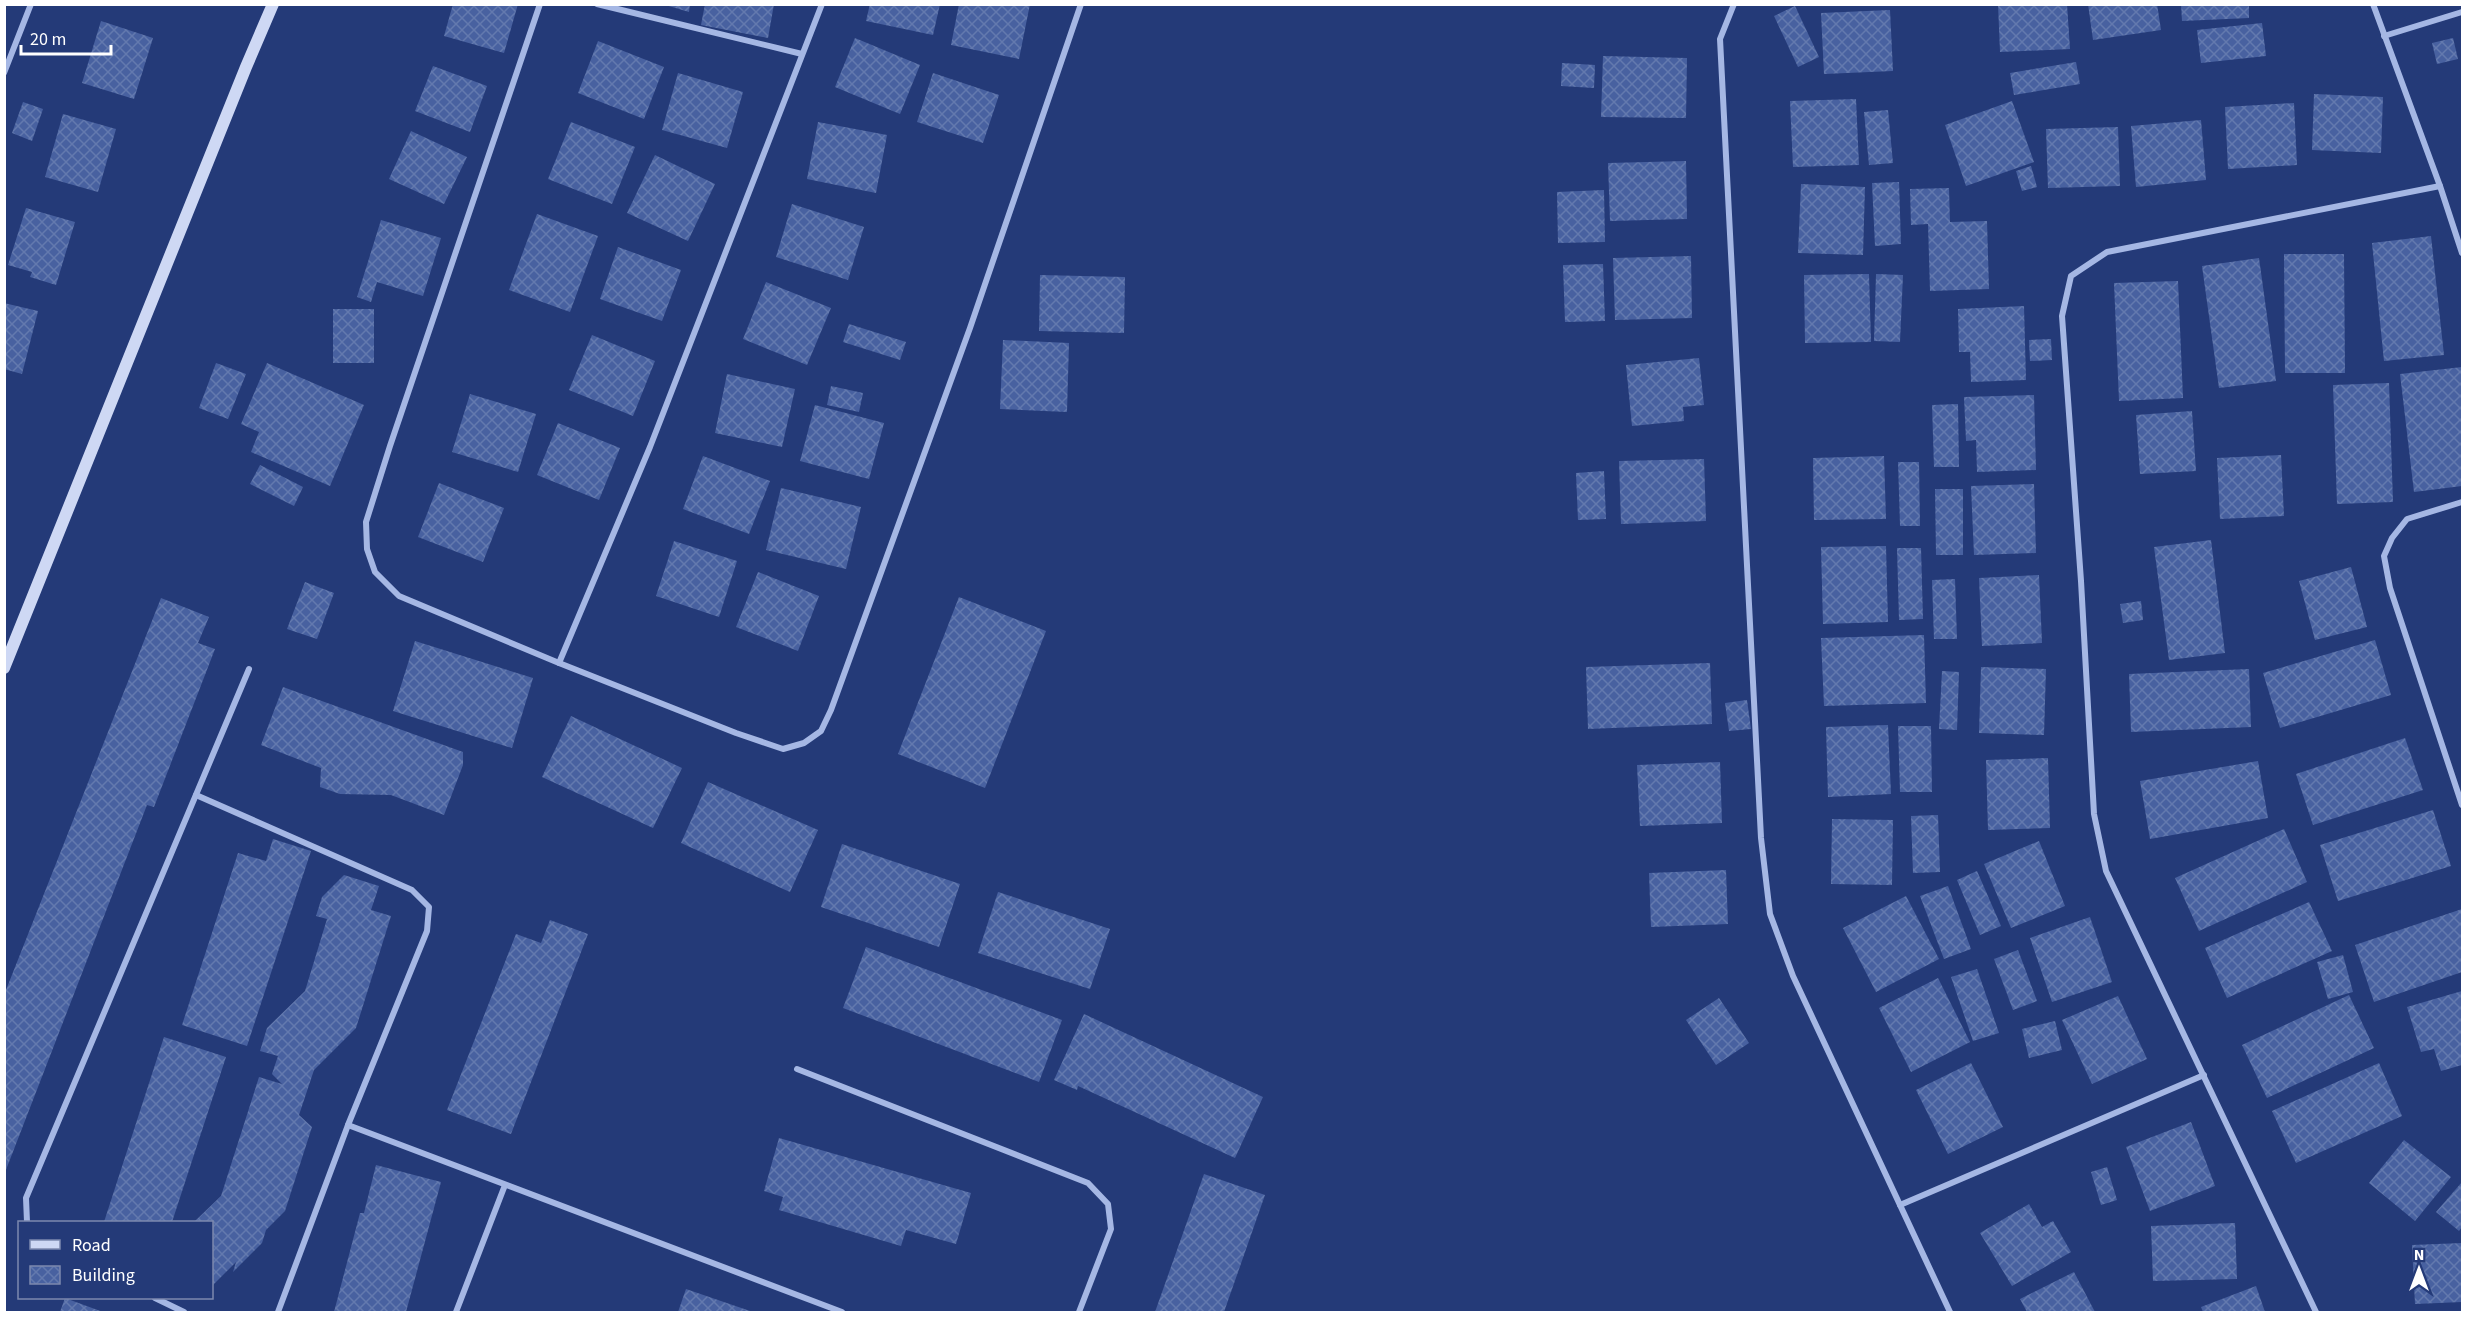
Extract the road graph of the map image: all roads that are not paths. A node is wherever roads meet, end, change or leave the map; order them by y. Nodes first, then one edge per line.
1 (31, 4) edge
2 (273, 4) edge
3 (540, 4) edge
4 (597, 4) edge
5 (822, 4) edge
6 (1081, 4) edge
7 (1734, 4) edge
8 (2373, 4) edge
9 (2463, 12) edge
10 (2385, 36) junction
11 (802, 54) junction
12 (4, 73) edge
13 (2440, 186) junction
14 (2463, 253) edge
15 (2463, 502) edge
16 (559, 663) junction
17 (4, 668) edge
18 (249, 669) dead end
19 (196, 795) junction
20 (2463, 805) edge
21 (797, 1069) dead end
22 (2204, 1075) junction
23 (348, 1125) junction
24 (505, 1185) junction
25 (1900, 1205) junction
26 (27, 1221) edge
27 (157, 1299) edge
28 (184, 1312) edge
29 (278, 1312) edge
30 (456, 1312) edge
31 (842, 1312) edge
32 (1079, 1312) edge
33 (1950, 1312) edge
34 (2316, 1312) edge

1 - 12 street
2 - 17 street
3 - 16 street
4 - 11 street
5 - 11 street
6 - 16 street
7 - 25 street
8 - 10 street
9 - 10 street
10 - 13 street
11 - 16 street
13 - 14 street
13 - 22 street
15 - 20 street
18 - 19 street
19 - 23 street
19 - 26 street
21 - 32 street
22 - 25 street
22 - 34 street
23 - 24 street
23 - 29 street
24 - 30 street
24 - 31 street
25 - 33 street
27 - 28 street

